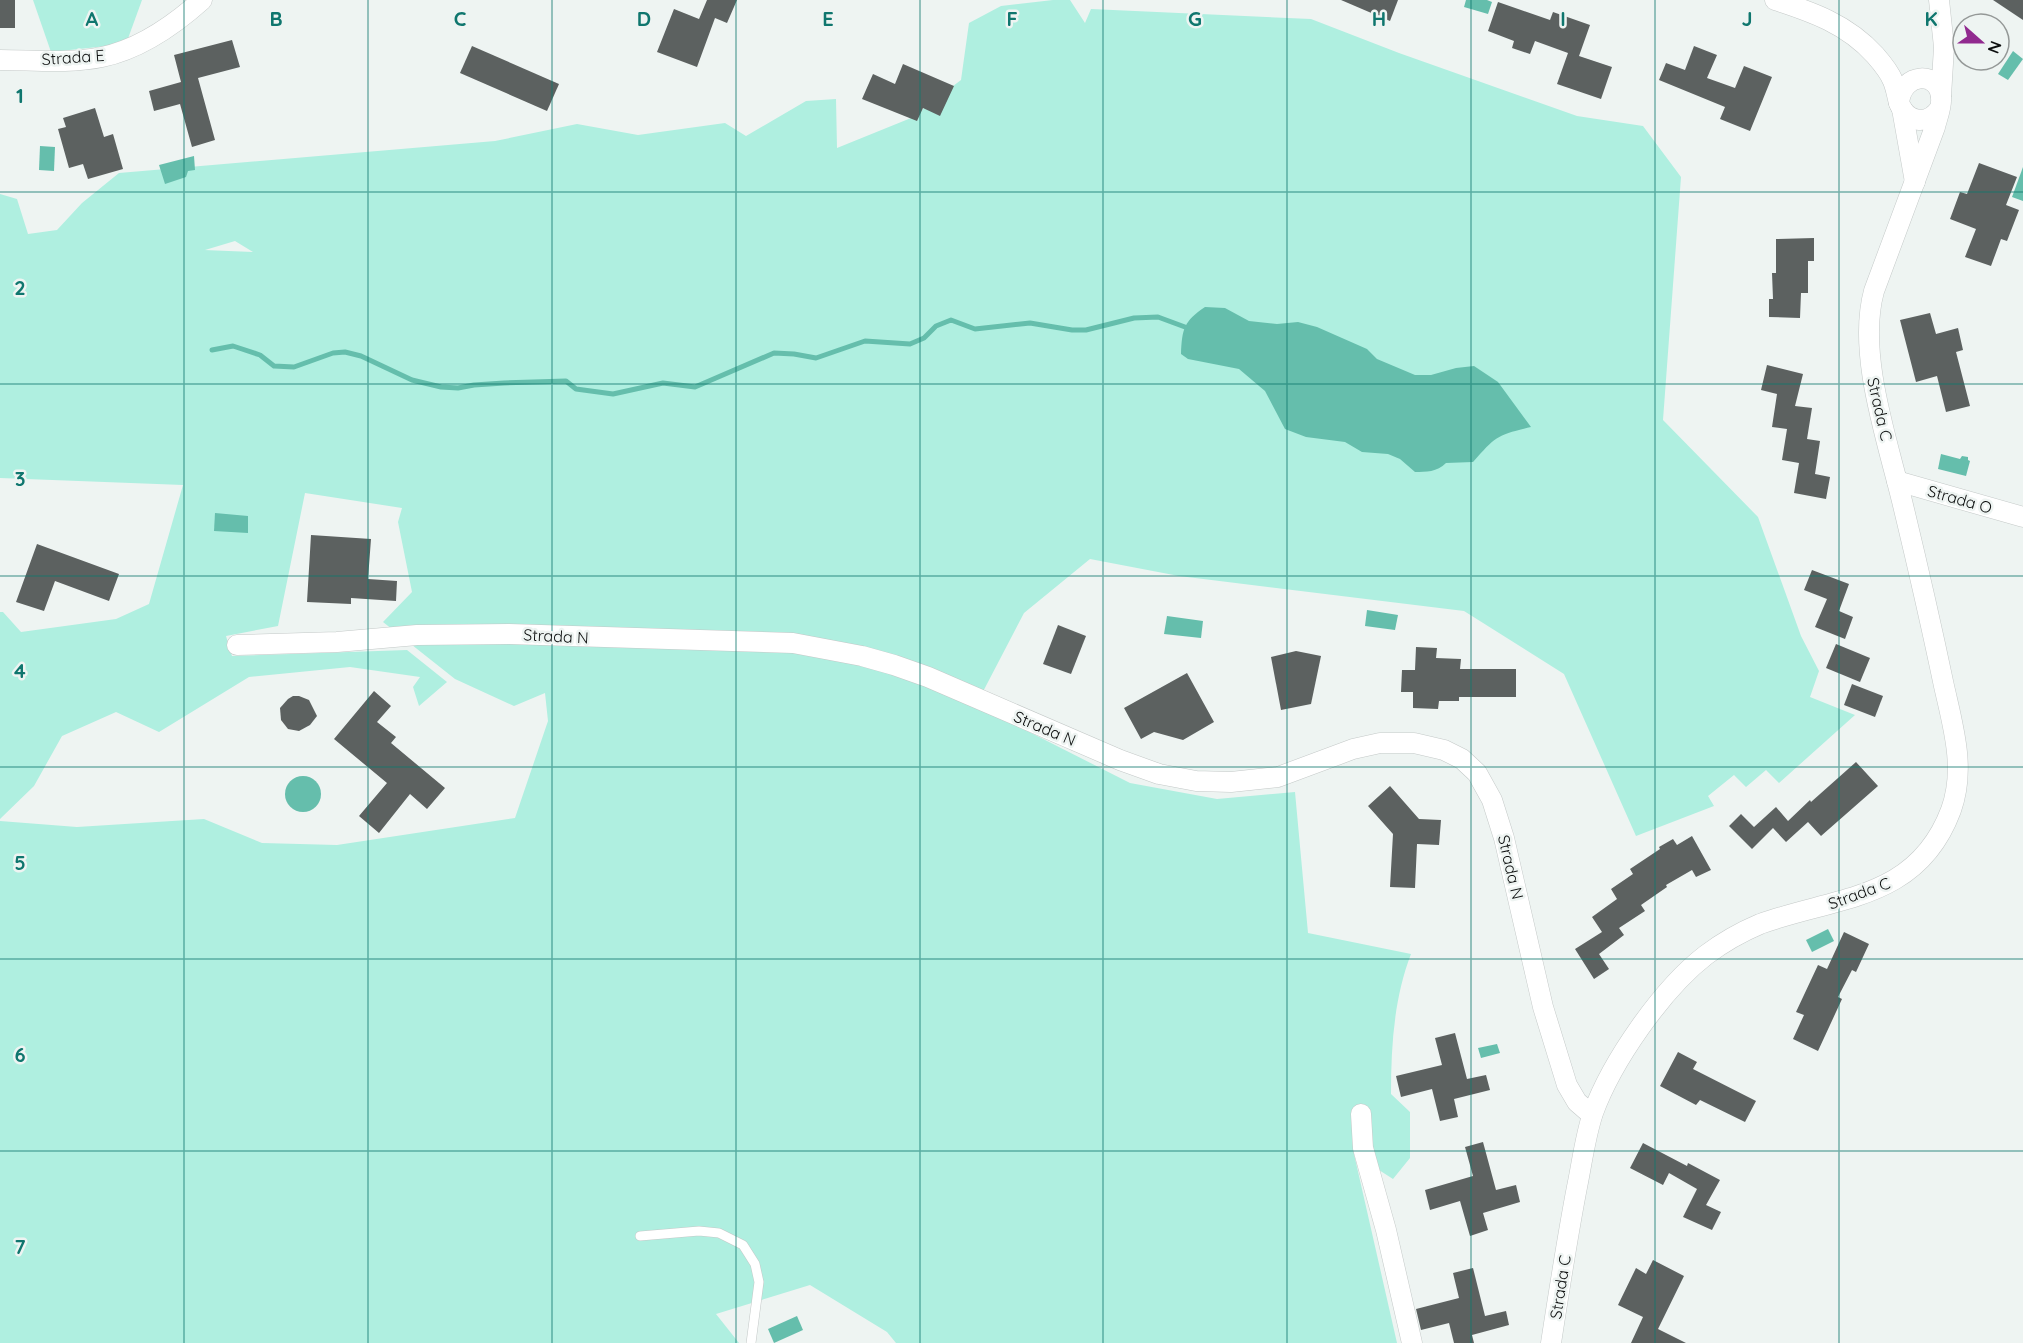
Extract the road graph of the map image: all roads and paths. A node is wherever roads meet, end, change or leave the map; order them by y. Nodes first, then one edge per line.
1 (202, 0) edge
2 (1775, 0) edge
3 (1939, 0) edge
4 (1867, 46) junction
5 (1944, 47) junction
6 (0, 60) edge
7 (1922, 79) junction
8 (1941, 102) junction
9 (1901, 106) junction
10 (1915, 182) junction
11 (1897, 481) junction
12 (2023, 517) edge
13 (237, 645) dead end
14 (1361, 1114) dead end
15 (1592, 1115) junction
16 (640, 1236) dead end
17 (752, 1343) edge
18 (1412, 1343) edge
19 (1551, 1343) edge

1 - 6 street, Strada E
2 - 4 street
3 - 5 street, Strada C
4 - 7 street
4 - 9 street
5 - 7 street
5 - 8 street, Strada C
7 - 8 street
7 - 9 street
8 - 9 street
8 - 10 street, Strada C
9 - 10 street
10 - 11 street, Strada C
11 - 12 street, Strada O
11 - 15 street, Strada C
13 - 15 street, Strada N
14 - 18 street
15 - 19 street, Strada C
16 - 17 lane

